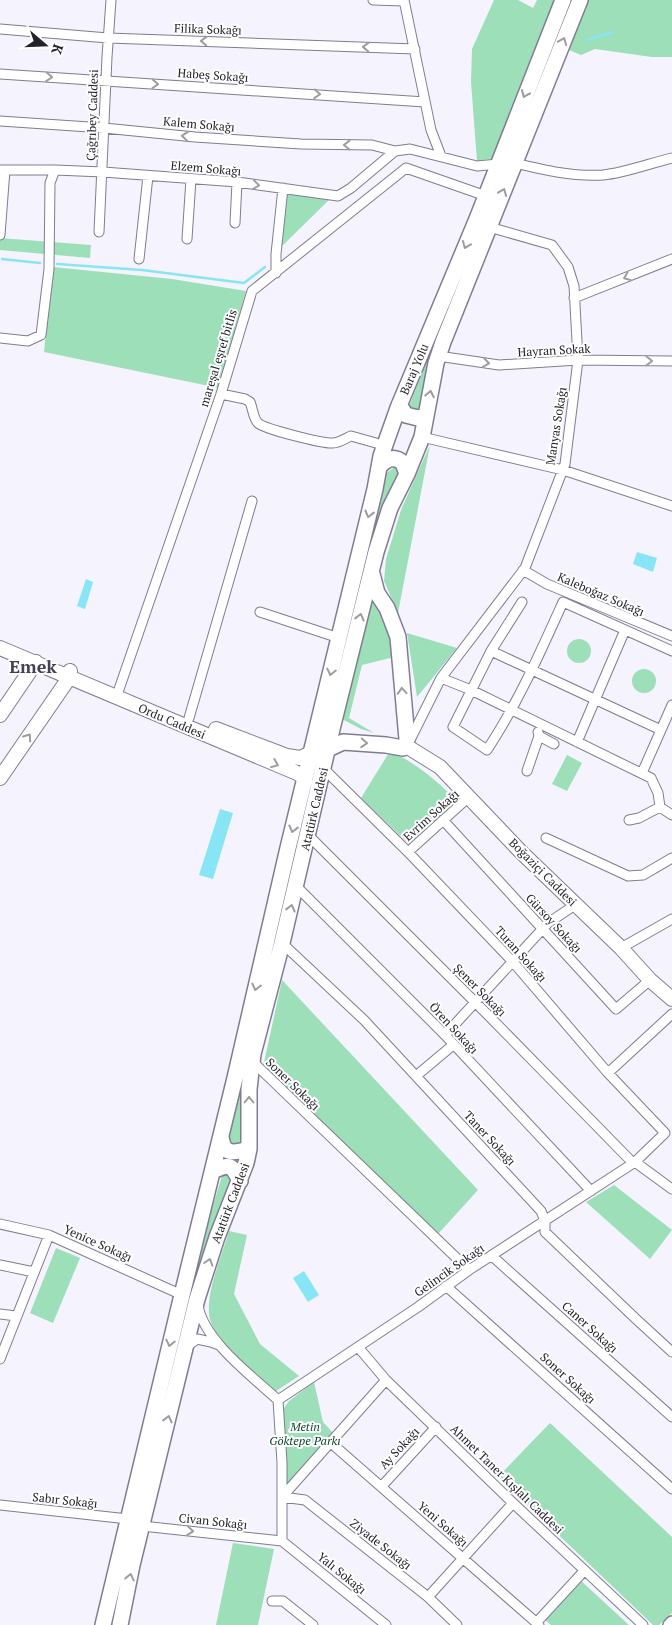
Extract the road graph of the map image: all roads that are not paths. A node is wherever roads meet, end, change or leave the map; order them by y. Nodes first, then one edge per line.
1 (111, 0) edge
2 (373, 0) edge
3 (404, 0) edge
4 (563, 0) edge
5 (580, 0) edge
6 (0, 30) edge
7 (108, 38) junction
8 (415, 49) junction
9 (0, 74) edge
10 (106, 81) junction
11 (425, 102) junction
12 (0, 121) edge
13 (104, 128) junction
14 (395, 151) junction
15 (441, 156) junction
16 (672, 158) edge
17 (514, 163) junction
18 (498, 164) junction
19 (2, 170) edge
20 (55, 170) junction
21 (102, 172) junction
22 (148, 176) junction
23 (192, 179) junction
24 (237, 182) junction
25 (283, 188) junction
26 (486, 196) junction
27 (235, 223) dead end
28 (489, 227) junction
29 (99, 232) dead end
30 (0, 235) edge
31 (187, 239) dead end
32 (139, 259) dead end
33 (672, 259) edge
34 (276, 273) junction
35 (574, 298) junction
36 (0, 338) edge
37 (438, 356) junction
38 (578, 360) junction
39 (672, 361) edge
40 (221, 394) junction
41 (399, 404) junction
42 (425, 417) junction
43 (422, 437) junction
44 (376, 443) dead end
45 (379, 467) junction
46 (562, 470) junction
47 (407, 474) junction
48 (252, 501) dead end
49 (672, 506) edge
50 (523, 570) junction
51 (372, 571) junction
52 (522, 602) dead end
53 (260, 612) dead end
54 (626, 630) junction
55 (672, 636) edge
56 (339, 638) junction
57 (0, 648) edge
58 (491, 651) junction
59 (672, 651) edge
60 (36, 662) junction
61 (532, 670) junction
62 (69, 675) junction
63 (441, 678) junction
64 (471, 690) junction
65 (118, 694) junction
66 (595, 700) junction
67 (672, 704) edge
68 (511, 710) junction
69 (0, 715) edge
70 (189, 718) junction
71 (536, 722) junction
72 (660, 730) junction
73 (539, 736) junction
74 (577, 742) junction
75 (408, 744) junction
76 (554, 744) dead end
77 (328, 750) junction
78 (311, 753) junction
79 (323, 768) junction
80 (526, 771) dead end
81 (642, 773) junction
82 (0, 778) edge
83 (305, 782) junction
84 (470, 796) junction
85 (660, 807) junction
86 (672, 815) edge
87 (443, 820) junction
88 (629, 820) dead end
89 (308, 835) junction
90 (546, 838) dead end
91 (408, 852) junction
92 (672, 858) edge
93 (296, 886) junction
94 (575, 905) junction
95 (672, 919) edge
96 (543, 929) junction
97 (282, 943) junction
98 (621, 948) junction
99 (513, 962) junction
100 (650, 980) junction
101 (672, 999) edge
102 (476, 1003) junction
103 (672, 1014) edge
104 (445, 1035) junction
105 (453, 1045) junction
106 (252, 1061) junction
107 (608, 1073) junction
108 (416, 1076) junction
109 (221, 1136) junction
110 (249, 1149) junction
111 (634, 1163) junction
112 (213, 1170) junction
113 (240, 1181) junction
114 (672, 1189) edge
115 (591, 1191) junction
116 (545, 1221) junction
117 (0, 1224) edge
118 (49, 1235) junction
119 (492, 1256) junction
120 (0, 1265) edge
121 (469, 1270) junction
122 (34, 1272) junction
123 (446, 1286) junction
124 (182, 1295) junction
125 (197, 1299) junction
126 (0, 1314) edge
127 (16, 1316) junction
128 (220, 1346) junction
129 (358, 1347) junction
130 (184, 1349) junction
131 (672, 1352) edge
132 (0, 1358) edge
133 (386, 1380) junction
134 (278, 1400) junction
135 (672, 1417) edge
136 (436, 1427) junction
137 (330, 1442) junction
138 (382, 1486) junction
139 (672, 1489) edge
140 (282, 1497) junction
141 (513, 1503) junction
142 (0, 1506) edge
143 (135, 1523) junction
144 (282, 1541) junction
145 (463, 1557) junction
146 (584, 1571) junction
147 (428, 1597) junction
148 (272, 1601) dead end
149 (672, 1622) edge
150 (538, 1624) edge
151 (103, 1625) edge
152 (120, 1625) edge
153 (313, 1625) edge
154 (386, 1625) edge
155 (457, 1625) edge
156 (644, 1625) edge
157 (669, 1625) edge

1 - 7 street, Çağrıbey Caddesi
2 - 3 street
3 - 8 street
4 -> 18 main road, Baraj Yolu
17 -> 5 main road, Baraj Yolu
6 - 7 street, Filika Sokağı
8 -> 7 street, Filika Sokağı
7 - 10 street, Çağrıbey Caddesi
8 - 11 street
9 -> 10 street, Habeş Sokağı
10 -> 11 street, Habeş Sokağı
10 - 13 street, Çağrıbey Caddesi
11 - 15 street
12 - 13 street, Kalem Sokağı
14 -> 13 street, Kalem Sokağı
13 - 21 street, Çağrıbey Caddesi
14 - 15 street, Kalem Sokağı
14 - 25 street, Elzem Sokağı
15 - 18 street, Kalem Sokağı
16 - 17 street
28 -> 17 main road, Baraj Yolu
18 - 26 main road, Baraj Yolu
19 - 20 street, Elzem Sokağı
19 - 30 street
20 - 21 street, Elzem Sokağı
20 - 36 street
21 - 22 street, Elzem Sokağı
21 - 29 street, Çağrıbey Caddesi
22 - 23 street, Elzem Sokağı
22 - 32 street
23 - 24 street, Elzem Sokağı
23 - 31 street
24 -> 25 street, Elzem Sokağı
24 - 27 street
25 - 34 street
26 - 34 street, mareşal eşref bitlis
26 -> 41 main road, Baraj Yolu
28 - 35 street, Manyas Sokağı
28 - 37 main road, Baraj Yolu
33 -> 35 street
34 - 40 street, mareşal eşref bitlis
35 - 38 street, Manyas Sokağı
37 -> 38 street, Hayran Sokak
42 -> 37 main road, Baraj Yolu
38 -> 39 street, Hayran Sokak
38 - 46 street, Manyas Sokağı
40 - 44 street
40 - 65 street, mareşal eşref bitlis
41 - 42 main road
41 - 45 main road, Baraj Yolu
42 - 43 main road, Baraj Yolu
43 - 46 street
43 - 47 main road, Baraj Yolu
45 - 47 main road
45 -> 56 main road, Baraj Yolu
46 - 49 street
46 - 50 street, Manyas Sokağı
47 - 51 main road, Baraj Yolu
48 - 70 street
50 - 55 street, Kaleboğaz Sokağı
50 - 63 street, Manyas Sokağı
75 -> 51 main road
77 -> 51 main road, Baraj Yolu
52 - 58 street
53 - 56 street
54 - 59 street
54 - 61 street
54 - 66 street
56 -> 78 main road, Baraj Yolu
57 - 60 main road, Ordu Caddesi
58 - 61 street
58 - 64 street
60 - 62 main road, Ordu Caddesi
60 - 69 main road
61 - 66 street
61 - 68 street
62 - 65 main road, Ordu Caddesi
82 -> 62 main road
63 - 64 street
63 - 75 street, Manyas Sokağı
64 - 68 street
64 - 68 street
65 - 70 main road, Ordu Caddesi
65 -> 83 main road, Ordu Caddesi
66 - 72 street
66 - 74 street
67 - 72 street
68 - 71 street
70 - 78 main road, Ordu Caddesi
71 - 73 street
71 - 74 street
72 - 81 street
73 - 76 street
73 - 80 street
74 - 81 street
77 -> 75 main road
75 - 84 main road, Boğaziçi Caddesi
77 - 79 main road, Atatürk Caddesi
78 - 83 main road, Atatürk Caddesi
79 - 89 main road, Atatürk Caddesi
79 - 91 street, Turan Sokağı
81 - 85 street
83 -> 109 main road, Atatürk Caddesi
84 - 87 street, Evrim Sokağı
84 - 94 main road, Boğaziçi Caddesi
85 - 86 street
85 - 88 street
87 - 91 street, Evrim Sokağı
87 - 96 street, Gürsoy Sokağı
89 - 93 main road, Atatürk Caddesi
89 - 102 street, Şener Sokağı
90 - 92 street
91 - 99 street, Turan Sokağı
97 -> 93 main road, Atatürk Caddesi
93 - 104 street, Ören Sokağı
94 - 96 street
94 - 98 main road, Boğaziçi Caddesi
95 - 98 street
96 - 99 street
96 - 100 street, Gürsoy Sokağı
97 - 106 main road, Atatürk Caddesi
97 - 108 street, Taner Sokağı
98 - 100 main road, Boğaziçi Caddesi
99 - 102 street
99 - 107 street, Turan Sokağı
100 - 101 main road, Boğaziçi Caddesi
102 - 104 street
102 - 111 street, Şener Sokağı
103 - 107 street
104 - 105 street, Ören Sokağı
105 - 108 street
105 - 115 street, Ören Sokağı
110 -> 106 main road, Atatürk Caddesi
106 - 121 street, Soner Sokağı
107 - 111 street, Turan Sokağı
108 - 116 street, Taner Sokağı
109 - 110 main road
109 - 112 main road, Atatürk Caddesi
110 - 113 main road, Atatürk Caddesi
111 - 114 street, Şener Sokağı
111 - 115 street, Gelincik Sokağı
112 - 113 main road
112 - 124 main road, Atatürk Caddesi
125 -> 113 main road, Atatürk Caddesi
115 - 116 street, Gelincik Sokağı
116 - 119 street, Gelincik Sokağı
116 - 131 street, Taner Sokağı
117 - 118 street, Yenice Sokağı
118 - 122 street
118 - 124 street, Yenice Sokağı
119 - 121 street, Gelincik Sokağı
119 - 135 street, Caner Sokağı
120 - 122 street
121 - 123 street, Gelincik Sokağı
122 - 127 street
123 - 129 street, Gelincik Sokağı
123 - 139 street, Soner Sokağı
124 -> 143 main road, Atatürk Caddesi
125 - 128 street
125 - 130 main road, Atatürk Caddesi
126 - 127 street
127 - 132 street
128 - 130 street
128 - 134 street
129 - 133 street, Ahmet Taner Kışlalı Caddesi
129 - 134 street, Gelincik Sokağı
143 -> 130 main road, Atatürk Caddesi
133 - 136 street, Ahmet Taner Kışlalı Caddesi
133 - 137 street
134 - 140 street
136 - 138 street, Ay Sokağı
136 - 141 street, Ahmet Taner Kışlalı Caddesi
137 - 138 street, Yeni Sokağı
137 - 140 street
138 - 145 street, Yeni Sokağı
140 - 144 street
140 - 147 street, Ziyade Sokağı
141 - 145 street
141 - 146 street, Ahmet Taner Kışlalı Caddesi
142 - 143 street, Sabır Sokağı
143 -> 144 street, Civan Sokağı
143 - 151 main road, Atatürk Caddesi
152 -> 143 main road, Atatürk Caddesi
144 - 154 street, Yalı Sokağı
145 - 147 street
145 - 150 street, Yeni Sokağı
146 - 150 street
146 - 156 street, Ahmet Taner Kışlalı Caddesi
147 - 155 street, Ziyade Sokağı
148 - 153 street
149 - 157 street

